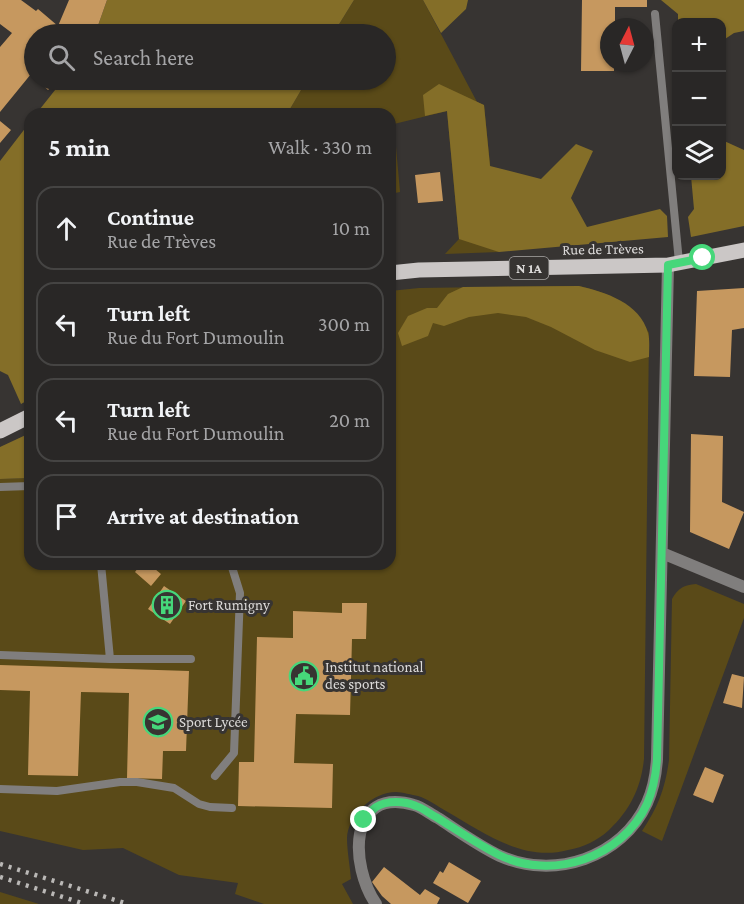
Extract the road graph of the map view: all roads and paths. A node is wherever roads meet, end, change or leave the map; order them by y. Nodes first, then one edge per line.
1 (655, 14) dead end
2 (744, 250) edge
3 (674, 264) junction
4 (396, 272) edge
5 (24, 419) edge
6 (0, 430) edge
7 (24, 486) edge
8 (0, 487) edge
9 (662, 553) junction
10 (102, 570) edge
11 (233, 570) edge
12 (744, 587) edge
13 (0, 655) edge
14 (110, 659) junction
15 (191, 659) dead end
16 (215, 776) dead end
17 (0, 789) edge
18 (232, 808) dead end
19 (376, 904) edge

1 - 3 lane
2 - 3 main road, Rue de Trèves / N 1A
3 - 4 main road, Rue de Trèves / N 1A
3 - 9 street
5 - 6 main road
7 - 8 lane
9 - 12 street
9 - 19 street
10 - 14 lane
11 - 16 lane
13 - 14 lane
14 - 15 lane
17 - 18 lane

